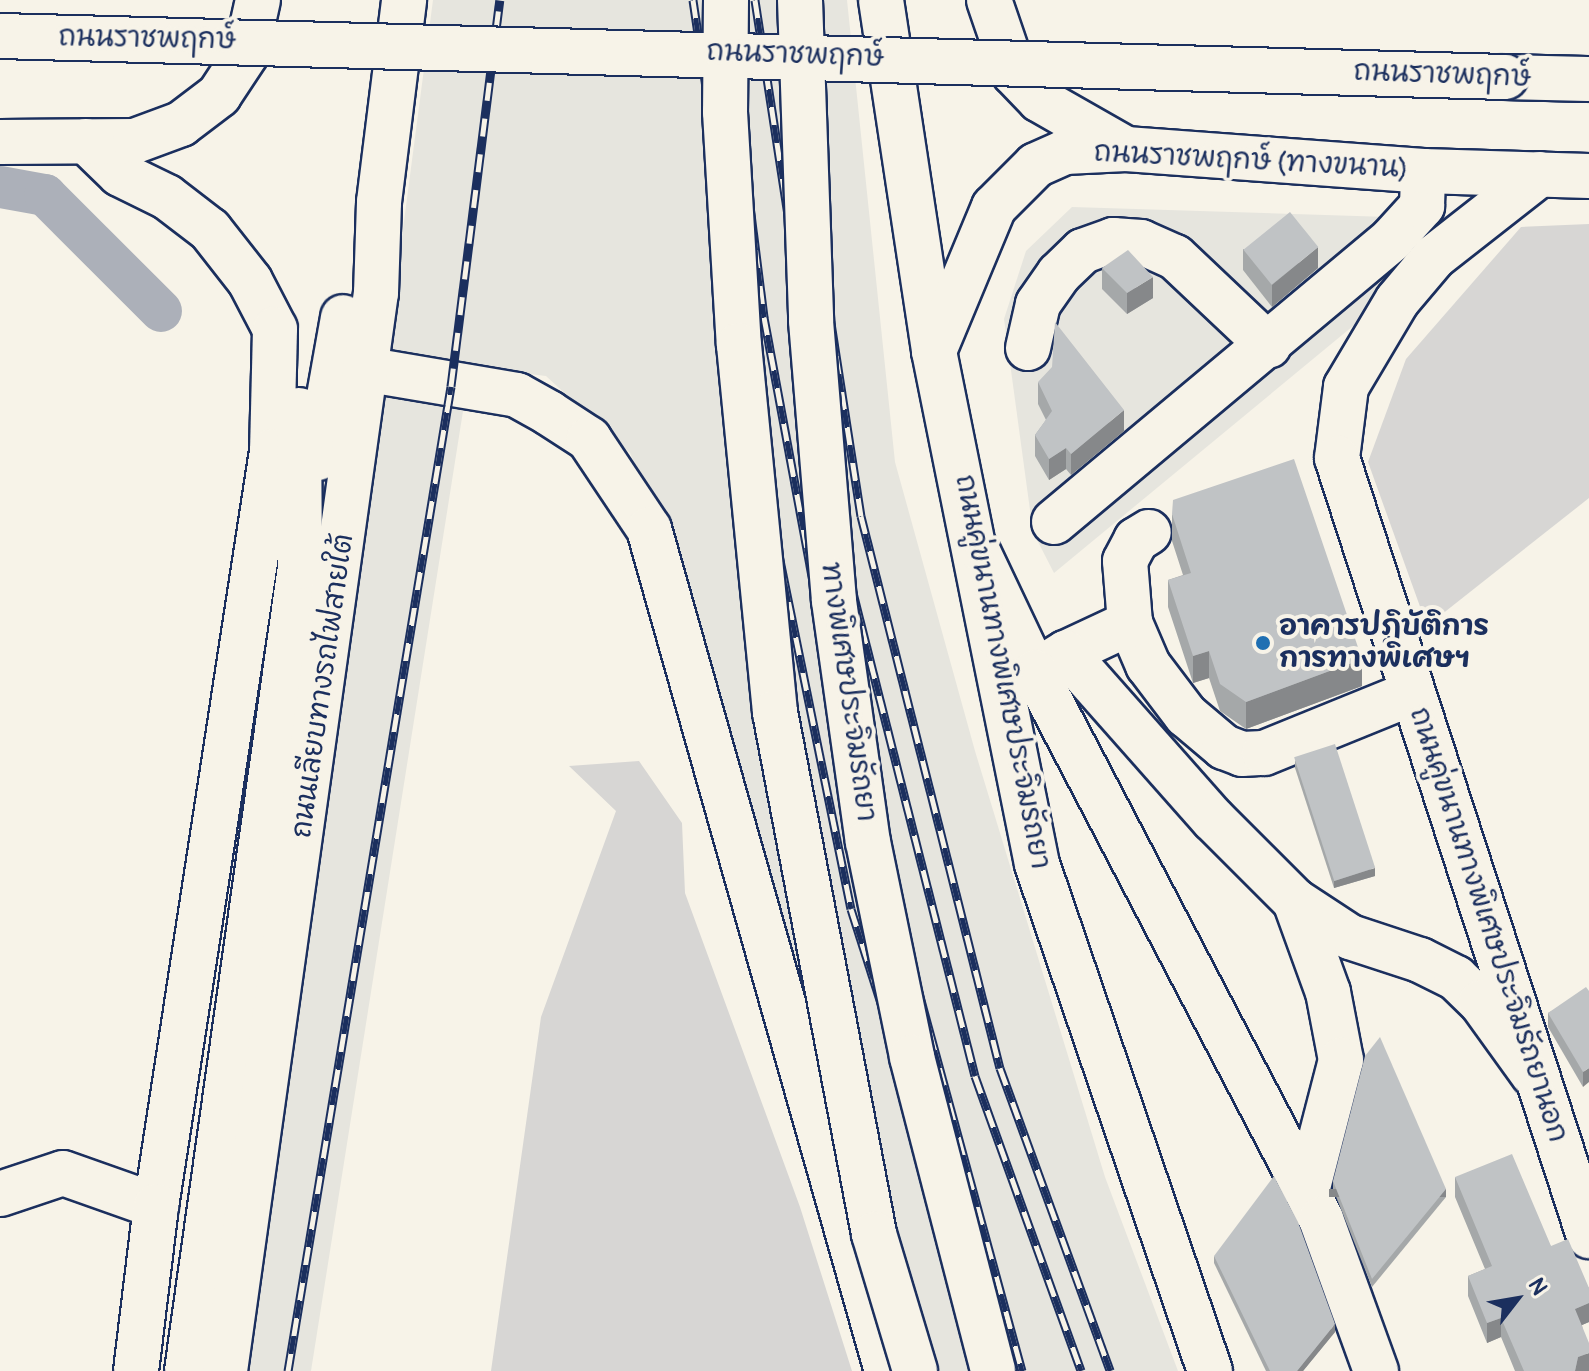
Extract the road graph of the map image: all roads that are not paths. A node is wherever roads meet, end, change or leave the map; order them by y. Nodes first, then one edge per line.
1 (258, 0) edge
2 (404, 0) edge
3 (726, 0) edge
4 (800, 0) edge
5 (881, 0) edge
6 (989, 0) edge
7 (0, 36) edge
8 (1589, 79) edge
9 (86, 141) junction
10 (0, 142) edge
11 (1126, 149) junction
12 (1423, 171) junction
13 (1540, 174) junction
14 (1589, 176) edge
15 (379, 202) junction
16 (275, 329) junction
17 (1269, 346) junction
18 (1028, 348) dead end
19 (934, 351) junction
20 (364, 369) junction
21 (1054, 522) dead end
22 (1149, 532) dead end
23 (978, 552) junction
24 (300, 567) junction
25 (1130, 623) junction
26 (1051, 662) junction
27 (1412, 693) junction
28 (1295, 901) junction
29 (1542, 1087) junction
30 (1307, 1191) junction
31 (0, 1194) edge
32 (156, 1206) junction
33 (1589, 1236) edge
34 (1210, 1367) edge
35 (136, 1371) edge
36 (187, 1371) edge
37 (225, 1371) edge
38 (887, 1371) edge
39 (915, 1371) edge
40 (993, 1371) edge
41 (1376, 1371) edge

1 - 9 main road
2 - 15 main road, ถนนเลียบทางรถไฟสายใต้
3 - 39 main road, bridge
4 - 40 main road, ทางพิเศษประจิมรัถยา, bridge
5 - 19 main road, ถนนคู่ขนานทางพิเศษประจิมรัถยา
6 - 11 main road
7 - 8 main road, ถนนราชพฤกษ์, bridge
9 - 10 main road
9 - 16 main road
11 - 12 main road, ถนนราชพฤกษ์ (ทางขนาน)
11 - 19 main road, ถนนราชพฤกษ์ (ทางขนาน)
12 - 13 main road, ถนนราชพฤกษ์ (ทางขนาน)
12 - 17 main road
13 - 14 main road, ถนนราชพฤกษ์ (ทางขนาน)
13 - 27 main road, ถนนคู่ขนานทางพิเศษประจิมรัถยานอก
15 - 20 main road, ถนนเลียบทางรถไฟสายใต้
15 - 24 main road
16 - 24 main road
16 - 32 main road
17 - 18 main road
17 - 21 main road
19 - 23 main road, ถนนคู่ขนานทางพิเศษประจิมรัถยา
20 - 37 main road, ถนนเลียบทางรถไฟสายใต้
20 - 38 main road
22 - 25 main road
23 - 26 main road
23 - 34 main road, ถนนคู่ขนานทางพิเศษประจิมรัถยา
24 - 36 main road
25 - 26 main road
25 - 27 main road
26 - 28 main road
26 - 30 main road
27 - 29 main road, ถนนคู่ขนานทางพิเศษประจิมรัถยานอก
28 - 29 main road
28 - 30 main road
29 - 33 main road, ถนนคู่ขนานทางพิเศษประจิมรัถยานอก
30 - 41 main road
31 - 32 main road
32 - 35 main road

